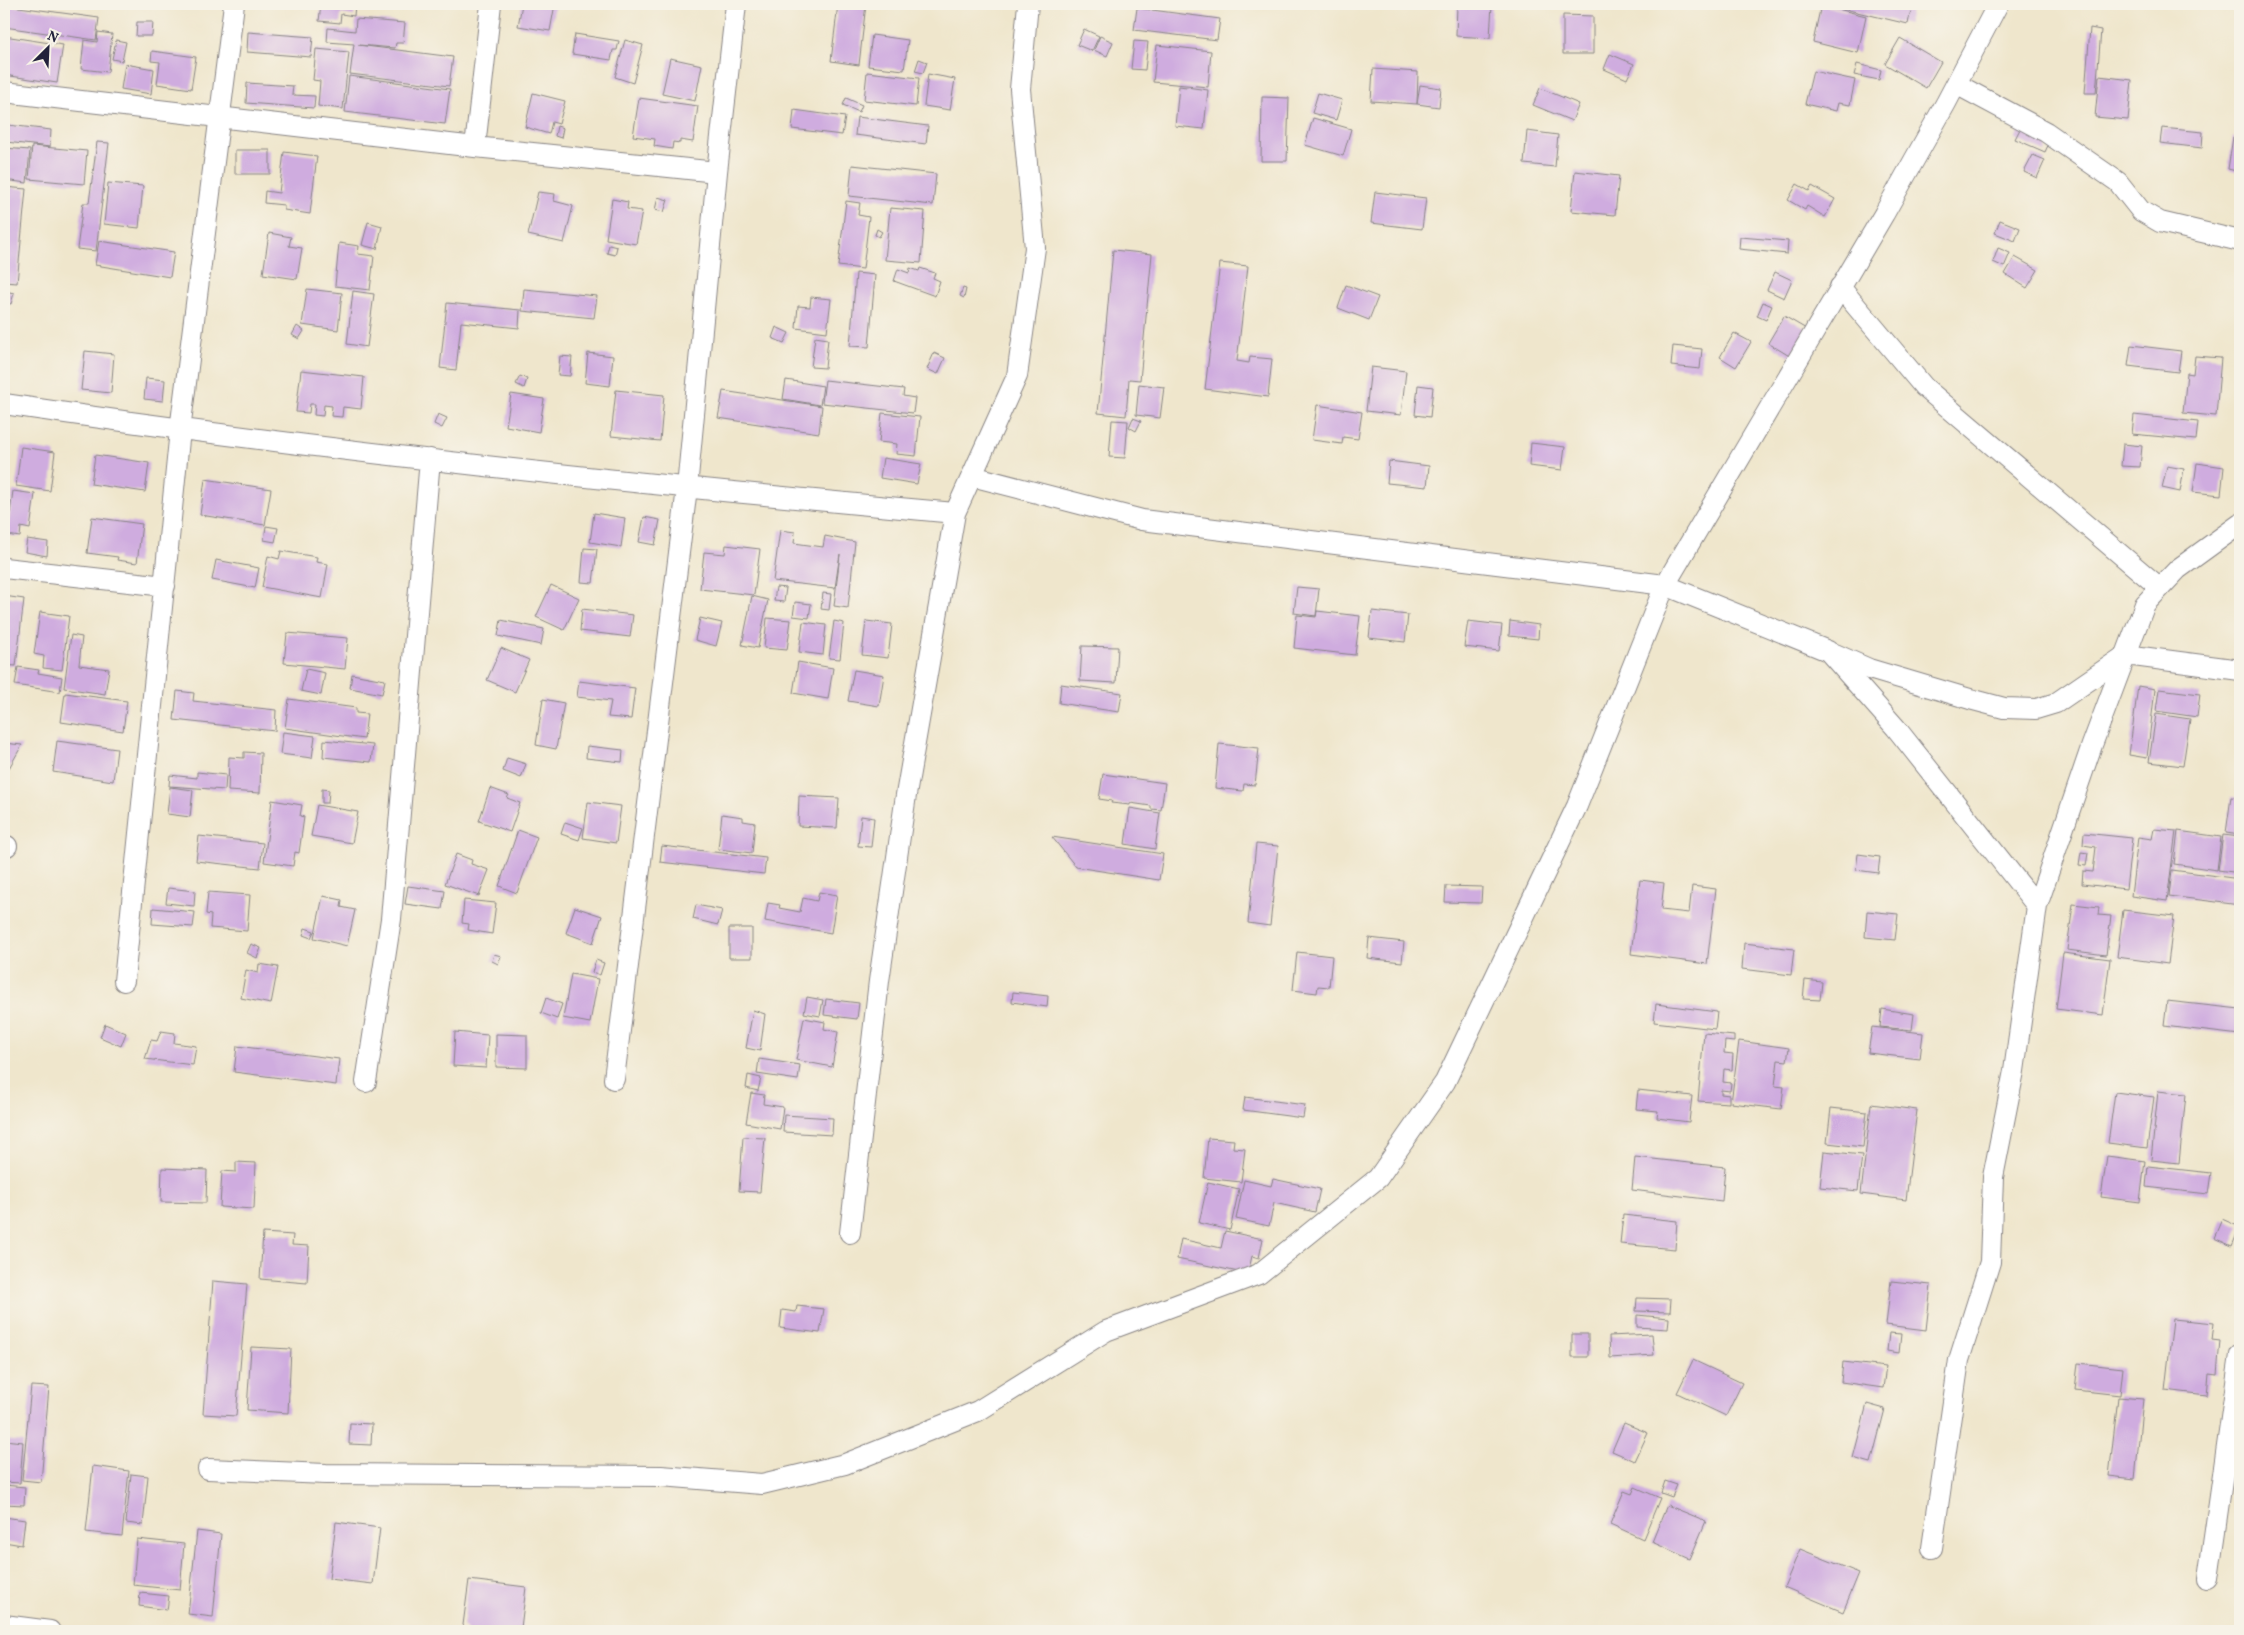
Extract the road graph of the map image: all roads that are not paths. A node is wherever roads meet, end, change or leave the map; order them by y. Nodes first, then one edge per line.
1 (234, 4) edge
2 (491, 4) edge
3 (736, 4) edge
4 (1028, 4) edge
5 (1998, 4) edge
6 (1956, 84) junction
7 (4, 92) edge
8 (221, 118) junction
9 (475, 147) junction
10 (717, 172) junction
11 (2240, 241) edge
12 (1840, 287) junction
13 (4, 404) edge
14 (180, 430) junction
15 (430, 459) junction
16 (972, 476) junction
17 (687, 488) junction
18 (955, 513) junction
19 (2240, 524) edge
20 (4, 568) edge
21 (1665, 585) junction
22 (165, 586) junction
23 (2160, 588) junction
24 (1828, 651) junction
25 (2126, 655) junction
26 (2240, 670) edge
27 (2037, 906) junction
28 (124, 981) dead end
29 (614, 1079) dead end
30 (366, 1082) dead end
31 (850, 1233) dead end
32 (2240, 1355) edge
33 (208, 1469) dead end
34 (1932, 1548) dead end
35 (2208, 1580) dead end
36 (4, 1625) edge
37 (50, 1631) edge

1 - 8 street
2 - 9 street
3 - 10 street
4 - 16 street
5 - 6 street
6 - 11 street
6 - 12 street
7 - 8 street
8 - 9 street
8 - 14 street
9 - 10 street
10 - 17 street
12 - 21 street
12 - 23 street
13 - 14 street
14 - 15 street
14 - 22 street
15 - 17 street
15 - 30 street
16 - 18 street
16 - 21 street
17 - 18 street
17 - 29 street
18 - 31 street
19 - 23 street
20 - 22 street
21 - 24 street
21 - 33 street
22 - 28 street
23 - 25 street
24 - 25 street
24 - 27 street
25 - 26 street
25 - 27 street
27 - 34 street
32 - 35 street
36 - 37 street

